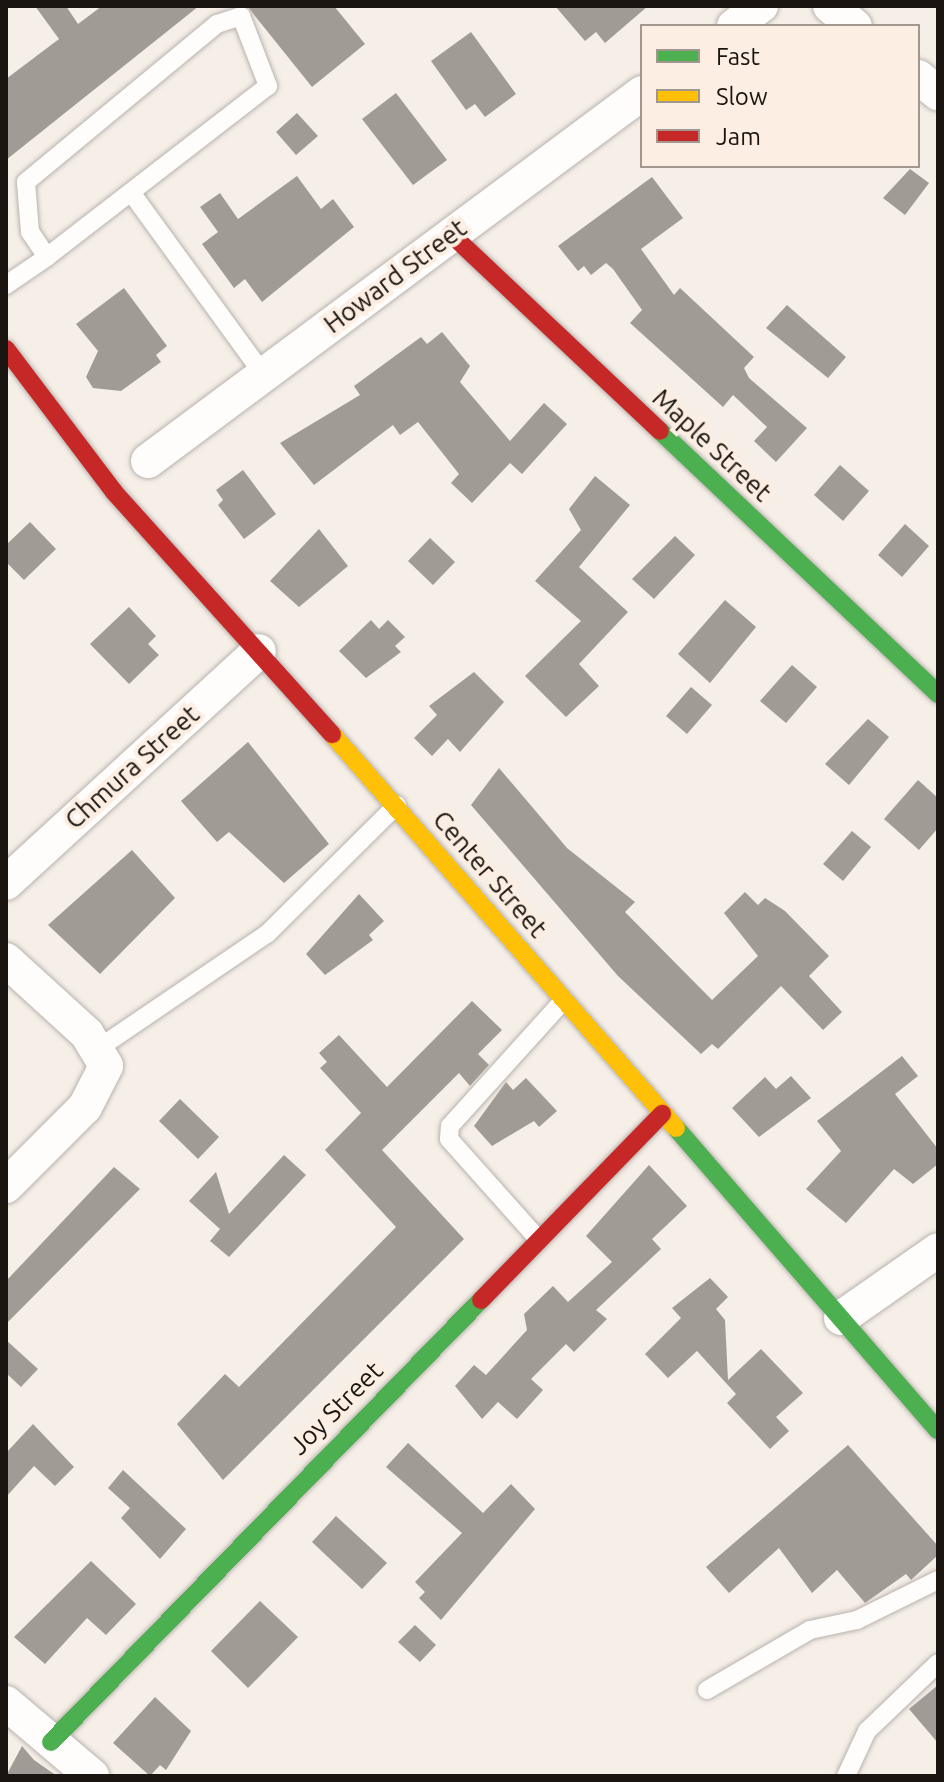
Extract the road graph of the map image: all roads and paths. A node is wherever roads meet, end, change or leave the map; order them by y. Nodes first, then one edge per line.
1 (761, 6) edge
2 (830, 6) edge
3 (737, 24) edge
4 (852, 24) edge
5 (920, 79) edge
6 (938, 93) edge
7 (640, 94) edge
8 (133, 195) junction
9 (451, 234) junction
10 (47, 257) junction
11 (6, 285) edge
12 (7, 353) edge
13 (264, 375) junction
14 (148, 461) dead end
15 (259, 651) junction
16 (938, 694) edge
17 (397, 805) junction
18 (6, 883) edge
19 (6, 960) edge
20 (564, 1000) junction
21 (101, 1058) junction
22 (662, 1114) junction
23 (6, 1186) edge
24 (539, 1240) junction
25 (938, 1250) edge
26 (841, 1318) junction
27 (938, 1430) edge
28 (938, 1580) edge
29 (938, 1663) edge
30 (707, 1690) dead end
31 (6, 1703) edge
32 (51, 1742) junction
33 (92, 1776) edge
34 (846, 1776) edge

1 - 3 street
2 - 4 street
5 - 6 street
7 - 9 street, Howard Street
8 - 10 lane
8 - 10 lane
8 - 13 lane
9 - 13 street, Howard Street
9 - 16 street, Maple Street
10 - 11 lane
12 - 15 street, Center Street
13 - 14 street, Howard Street
15 - 17 street, Center Street
15 - 18 street, Chmura Street
17 - 20 street, Center Street
17 - 21 lane
19 - 21 street
20 - 22 street, Center Street
20 - 24 lane
21 - 23 street
22 - 24 street, Joy Street
22 - 26 street, Center Street
24 - 32 street, Joy Street
25 - 26 street
26 - 27 street, Center Street
28 - 30 lane
29 - 34 lane
31 - 32 street
32 - 33 street

